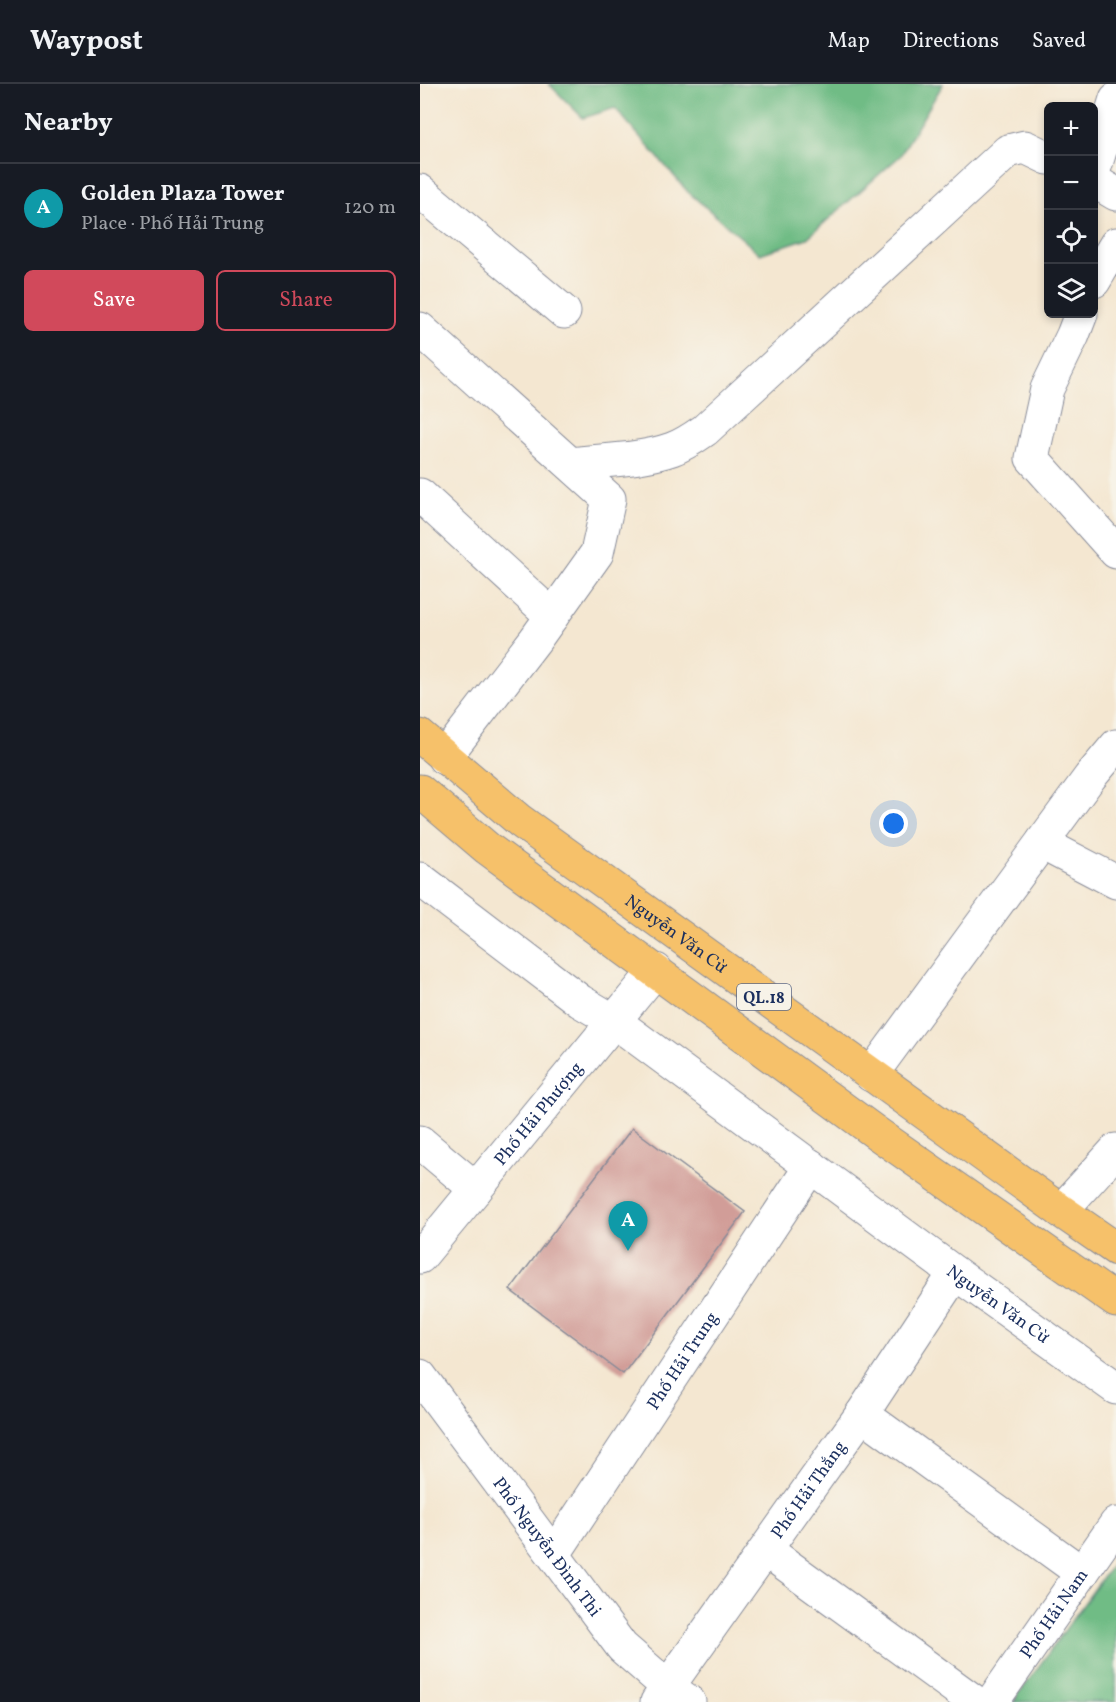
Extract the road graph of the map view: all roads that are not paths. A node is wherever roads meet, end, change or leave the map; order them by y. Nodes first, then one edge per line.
1 (1116, 99) edge
2 (1044, 156) edge
3 (1098, 157) edge
4 (1098, 183) edge
5 (420, 191) edge
6 (1116, 194) edge
7 (1116, 244) edge
8 (1098, 274) edge
9 (564, 312) dead end
10 (1079, 318) edge
11 (420, 329) edge
12 (570, 464) junction
13 (420, 495) edge
14 (1116, 552) edge
15 (552, 616) junction
16 (420, 736) edge
17 (1116, 746) edge
18 (444, 758) junction
19 (420, 791) edge
20 (1043, 841) junction
21 (420, 879) edge
22 (1116, 882) edge
23 (656, 970) junction
24 (614, 1021) junction
25 (871, 1075) junction
26 (420, 1142) edge
27 (1116, 1150) edge
28 (811, 1166) junction
29 (476, 1189) junction
30 (1061, 1211) junction
31 (1116, 1249) edge
32 (420, 1257) edge
33 (955, 1273) junction
34 (1116, 1301) edge
35 (420, 1376) edge
36 (1116, 1388) edge
37 (862, 1414) junction
38 (1116, 1524) edge
39 (766, 1550) junction
40 (554, 1554) junction
41 (1082, 1573) junction
42 (671, 1697) edge
43 (975, 1702) edge
44 (992, 1702) edge

1 - 3 street
2 - 12 street
4 - 6 street
5 - 9 street
7 - 8 street
10 - 14 street
11 - 12 street
12 - 15 street
13 - 15 street
15 - 18 street
16 - 18 main road, Nguyễn Văn Cừ / QL.18
17 - 20 street
18 - 25 main road, Nguyễn Văn Cừ / QL.18
19 - 23 main road, QL.18
20 - 22 street
20 - 25 street
21 - 24 street, Nguyễn Văn Cừ
23 - 24 street, Phố Hải Phượng
23 - 34 main road, QL.18
24 - 28 street, Nguyễn Văn Cừ
24 - 29 street, Phố Hải Phượng
25 - 30 main road, Nguyễn Văn Cừ / QL.18
26 - 29 street
27 - 30 street
28 - 33 street, Nguyễn Văn Cừ
28 - 40 street, Phố Hải Trung
29 - 32 street, Phố Hải Phượng
30 - 31 main road, Nguyễn Văn Cừ / QL.18
33 - 36 street, Nguyễn Văn Cừ
33 - 37 street, Phố Hải Thắng
35 - 40 street, Phố Nguyễn Đình Thi
37 - 39 street, Phố Hải Thắng
37 - 41 street
38 - 41 street, Phố Hải Nam
39 - 42 street, Phố Hải Thắng
39 - 43 street
40 - 42 street, Phố Nguyễn Đình Thi
41 - 44 street, Phố Hải Nam

